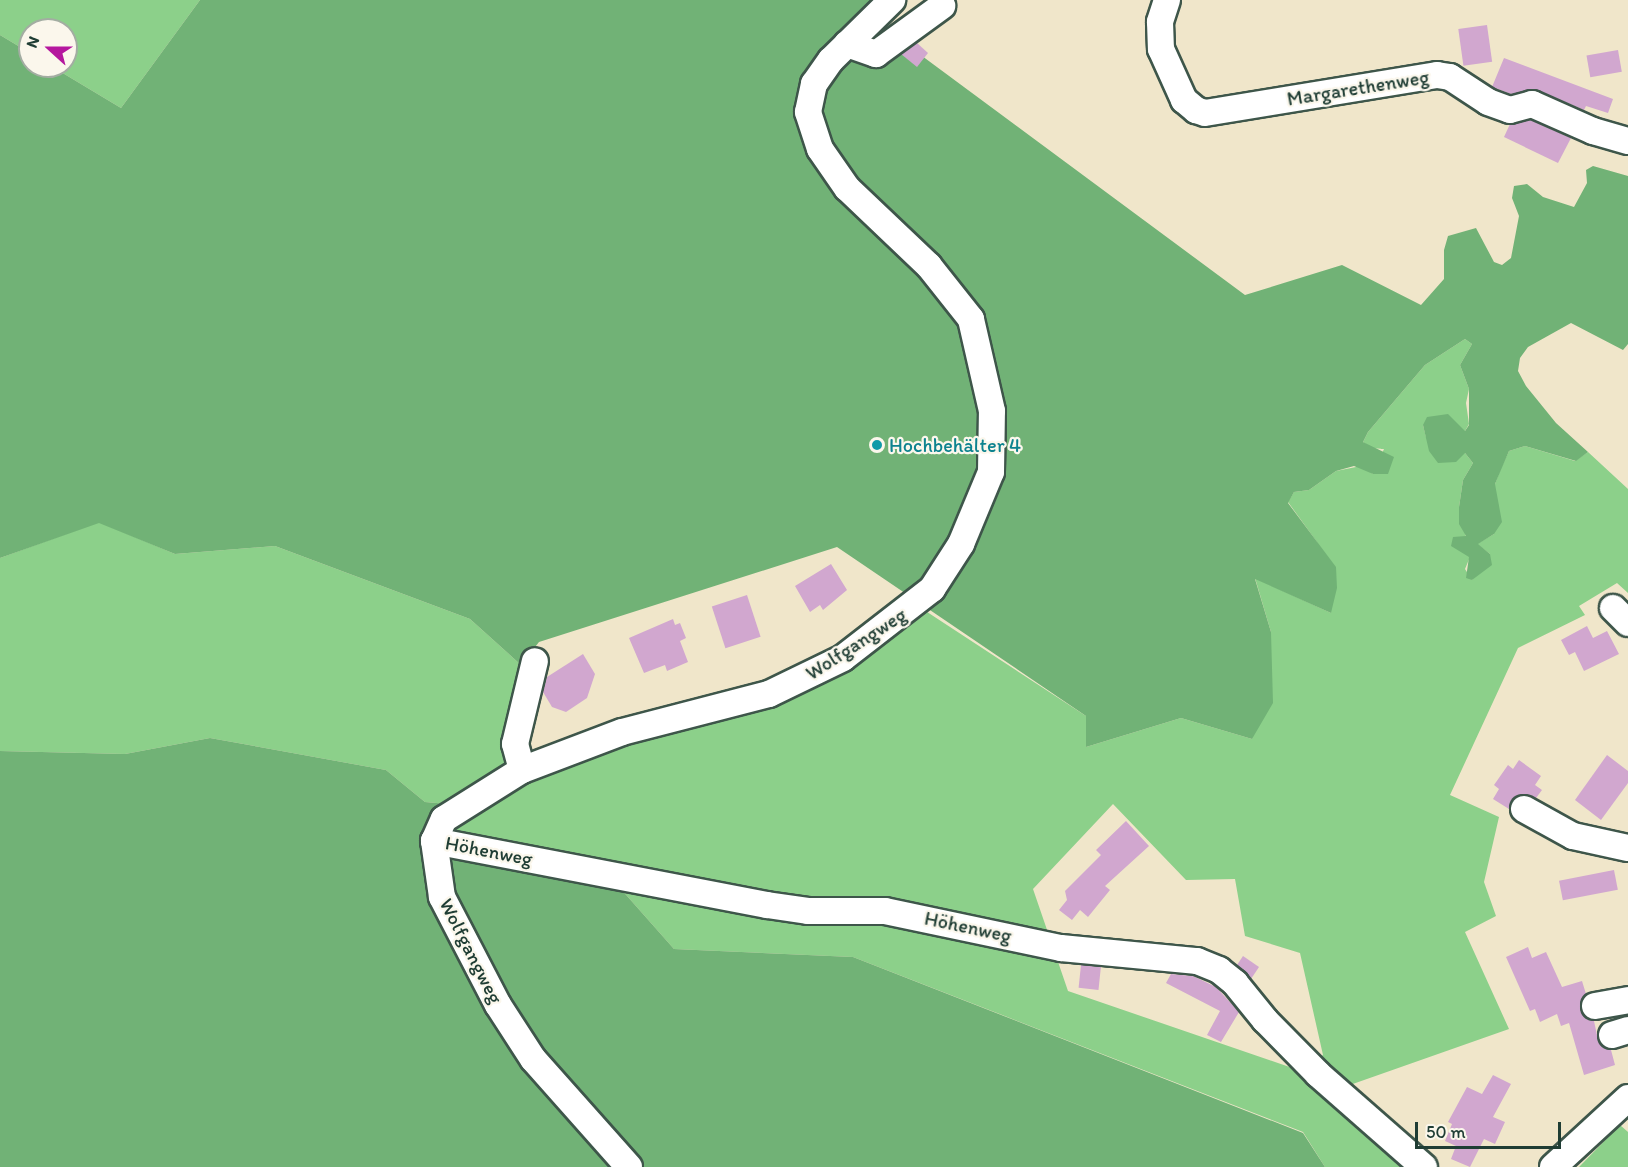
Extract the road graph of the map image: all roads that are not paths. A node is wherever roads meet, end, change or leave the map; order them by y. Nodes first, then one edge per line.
1 (892, 0) edge
2 (1167, 0) edge
3 (942, 6) dead end
4 (848, 44) junction
5 (1628, 141) edge
6 (535, 661) dead end
7 (522, 771) junction
8 (1524, 809) dead end
9 (435, 841) junction
10 (1628, 848) edge
11 (1628, 1000) edge
12 (1595, 1006) dead end
13 (1628, 1098) edge
14 (629, 1167) edge
15 (1424, 1167) edge
16 (1553, 1167) edge

1 - 4 street, Wolfgangweg
2 - 5 street, Margarethenweg
3 - 4 street
4 - 7 street, Wolfgangweg
6 - 7 street
7 - 9 street, Wolfgangweg
8 - 10 street
9 - 14 street, Wolfgangweg
9 - 15 street, Höhenweg
11 - 12 street
13 - 16 street

